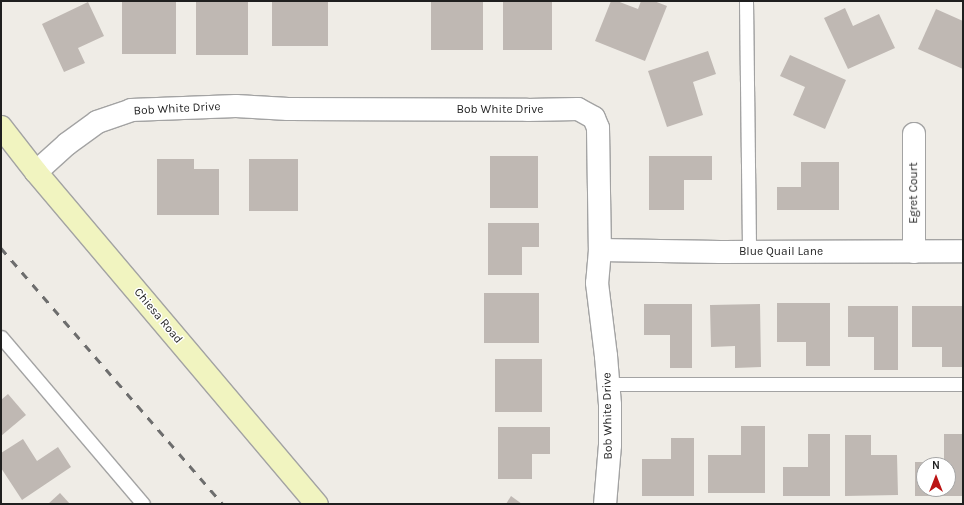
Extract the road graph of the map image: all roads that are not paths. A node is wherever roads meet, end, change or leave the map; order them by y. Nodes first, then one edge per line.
1 (746, 1) edge
2 (1, 127) edge
3 (914, 134) dead end
4 (36, 172) junction
5 (600, 250) junction
6 (749, 252) junction
7 (914, 252) junction
8 (963, 252) edge
9 (1, 336) edge
10 (608, 384) junction
11 (963, 384) edge
12 (143, 504) edge
13 (317, 504) edge
14 (604, 504) edge

1 - 6 lane
2 - 4 main road, Chiesa Road
3 - 7 street, Egret Court
4 - 5 street, Bob White Drive
4 - 13 main road, Chiesa Road
5 - 6 street, Blue Quail Lane
5 - 10 street, Bob White Drive
6 - 7 street, Blue Quail Lane
7 - 8 street, Blue Quail Lane
9 - 12 lane
10 - 11 lane
10 - 14 street, Bob White Drive

